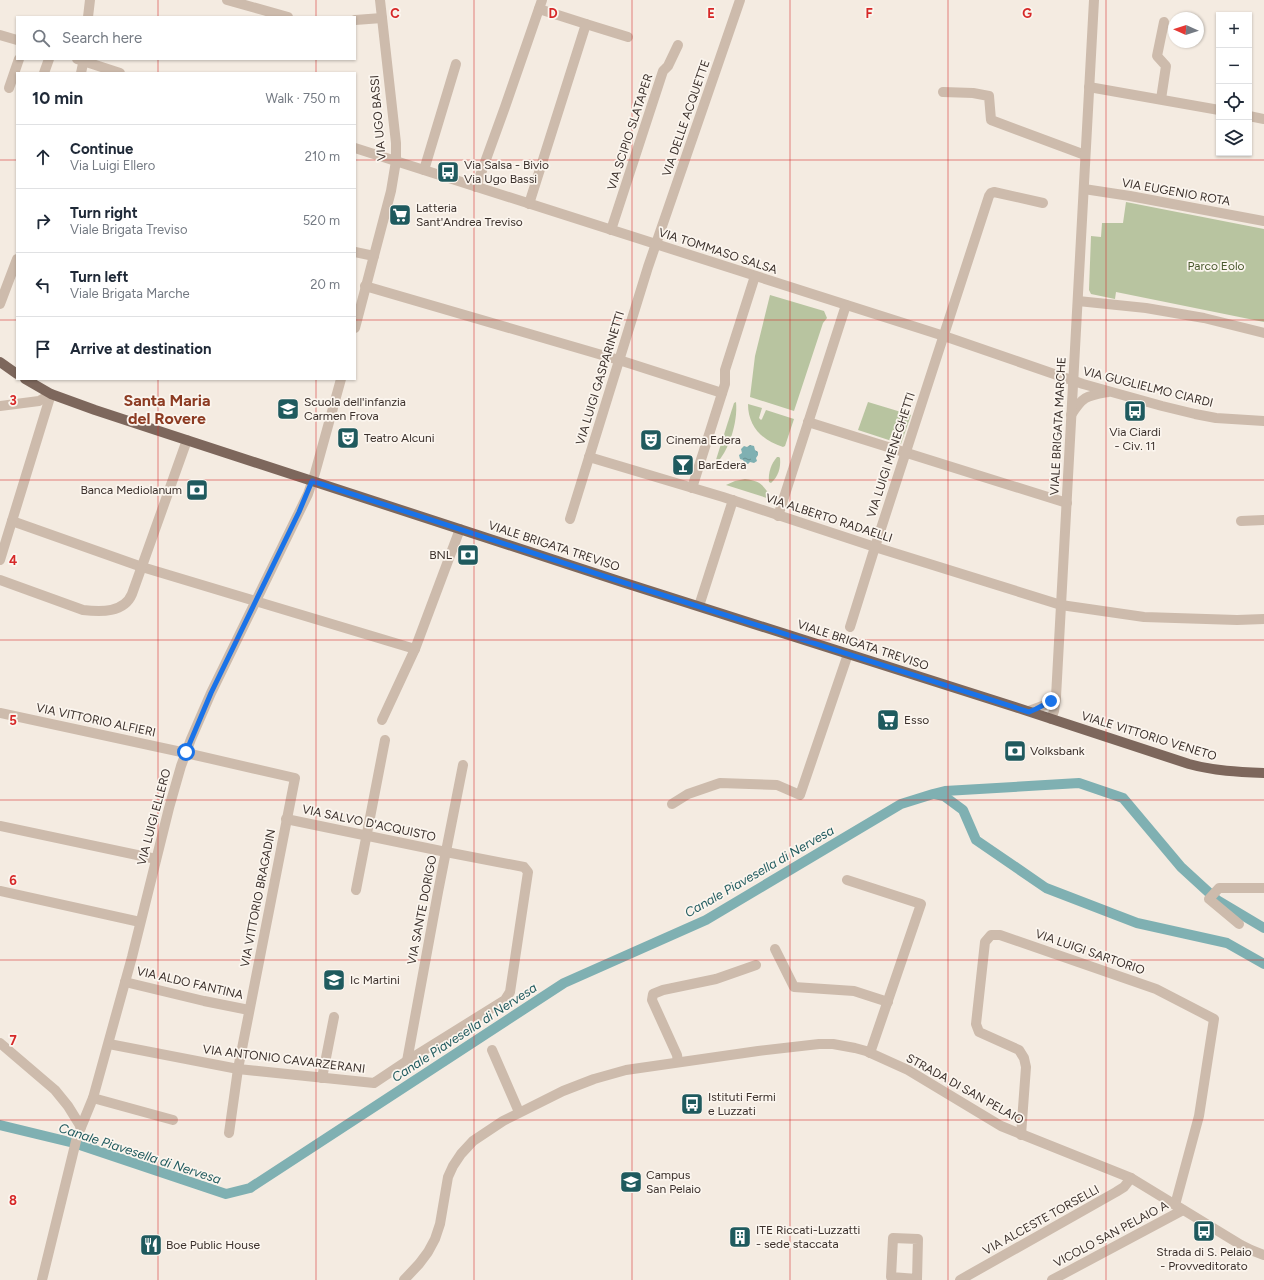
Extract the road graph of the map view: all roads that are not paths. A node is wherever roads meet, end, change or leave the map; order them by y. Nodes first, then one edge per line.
1 (90, 0) edge
2 (227, 0) edge
3 (380, 0) edge
4 (740, 0) edge
5 (1094, 0) edge
6 (541, 5) edge
7 (88, 16) edge
8 (284, 16) edge
9 (382, 18) junction
10 (356, 20) edge
11 (1164, 22) dead end
12 (586, 24) junction
13 (0, 34) edge
14 (628, 37) dead end
15 (16, 40) edge
16 (678, 45) dead end
17 (19, 60) edge
18 (49, 60) edge
19 (81, 60) edge
20 (456, 64) dead end
21 (44, 72) edge
22 (81, 72) edge
23 (117, 72) edge
24 (1089, 87) junction
25 (9, 88) dead end
26 (942, 92) dead end
27 (1160, 99) junction
28 (1216, 109) edge
29 (1252, 117) edge
30 (1264, 119) edge
31 (356, 148) edge
32 (1085, 155) junction
33 (396, 161) junction
34 (424, 170) junction
35 (476, 187) junction
36 (1084, 190) junction
37 (1042, 203) dead end
38 (529, 204) junction
39 (1264, 221) edge
40 (611, 230) junction
41 (656, 244) junction
42 (356, 252) edge
43 (374, 256) junction
44 (16, 262) edge
45 (755, 276) junction
46 (365, 286) junction
47 (1078, 301) junction
48 (0, 304) edge
49 (846, 305) junction
50 (356, 324) edge
51 (1264, 333) edge
52 (944, 336) junction
53 (619, 360) junction
54 (0, 362) edge
55 (16, 373) edge
56 (27, 380) edge
57 (341, 380) edge
58 (1073, 381) junction
59 (1111, 392) junction
60 (722, 393) junction
61 (51, 394) junction
62 (0, 406) edge
63 (1071, 416) junction
64 (1264, 421) edge
65 (808, 422) junction
66 (186, 440) junction
67 (906, 453) junction
68 (589, 457) junction
69 (312, 481) junction
70 (692, 488) junction
71 (733, 500) junction
72 (1067, 504) junction
73 (778, 516) junction
74 (570, 519) dead end
75 (1264, 520) edge
76 (12, 521) junction
77 (1241, 521) dead end
78 (460, 529) junction
79 (875, 547) junction
80 (0, 560) edge
81 (142, 566) junction
82 (0, 580) edge
83 (256, 601) junction
84 (1061, 605) junction
85 (699, 606) junction
86 (1264, 619) edge
87 (850, 627) dead end
88 (415, 649) junction
89 (848, 654) junction
90 (1056, 697) junction
91 (1029, 712) junction
92 (0, 713) edge
93 (1051, 719) junction
94 (382, 720) dead end
95 (385, 740) dead end
96 (186, 752) junction
97 (463, 765) dead end
98 (1264, 773) edge
99 (672, 804) dead end
100 (286, 819) junction
101 (0, 826) edge
102 (367, 836) junction
103 (446, 852) junction
104 (156, 860) junction
105 (847, 880) dead end
106 (1264, 888) edge
107 (356, 890) dead end
108 (0, 891) edge
109 (140, 922) junction
110 (1239, 924) dead end
111 (775, 949) dead end
112 (756, 965) dead end
113 (125, 982) junction
114 (888, 1002) junction
115 (250, 1010) junction
116 (334, 1017) dead end
117 (0, 1043) edge
118 (109, 1044) junction
119 (492, 1050) dead end
120 (870, 1053) junction
121 (407, 1061) junction
122 (678, 1062) junction
123 (238, 1069) junction
124 (322, 1078) junction
125 (93, 1098) junction
126 (519, 1112) junction
127 (173, 1120) dead end
128 (81, 1127) junction
129 (229, 1133) dead end
130 (1021, 1135) junction
131 (1131, 1178) junction
132 (1179, 1207) junction
133 (1264, 1255) edge
134 (917, 1279) edge
135 (42, 1280) edge
136 (404, 1280) edge
137 (960, 1280) edge
138 (1052, 1280) edge

1 - 7 street
2 - 8 street
3 - 9 street, VIA UGO BASSI
4 - 41 street, VIA DELLE ACQUETTE
5 - 24 street, VIALE BRIGATA MARCHE
6 - 12 street
6 - 35 street
9 - 10 street
9 - 33 street, VIA UGO BASSI
11 - 27 street
12 - 14 street
12 - 38 street
13 - 15 street
16 - 40 street, VIA SCIPIO SLATAPER
17 - 25 street
18 - 21 street
19 - 22 street
19 - 23 street
20 - 34 street
24 - 27 street
24 - 32 street, VIALE BRIGATA MARCHE
26 - 32 street
27 - 28 street
29 - 30 street
31 - 33 street, VIA TOMMASO SALSA
32 - 36 street, VIALE BRIGATA MARCHE
33 - 34 street, VIA TOMMASO SALSA
33 - 43 street, VIA UGO BASSI
34 - 35 street, VIA TOMMASO SALSA
35 - 38 street, VIA TOMMASO SALSA
36 - 39 street, VIA EUGENIO ROTA
36 - 47 street, VIALE BRIGATA MARCHE
37 - 52 street, VIA LUIGI MENEGHETTI
38 - 40 street, VIA TOMMASO SALSA
40 - 41 street, VIA TOMMASO SALSA
41 - 45 street, VIA TOMMASO SALSA
41 - 53 street, VIA LUIGI GASPARINETTI
42 - 43 street
43 - 46 street, VIA UGO BASSI
44 - 48 street
45 - 49 street, VIA TOMMASO SALSA
45 - 60 street
46 - 50 street, VIA UGO BASSI
46 - 53 street
47 - 51 street
47 - 58 street, VIALE BRIGATA MARCHE
49 - 52 street, VIA TOMMASO SALSA
49 - 65 street
52 - 58 street, VIA TOMMASO SALSA
52 - 67 street, VIA LUIGI MENEGHETTI
53 - 60 street
53 - 68 street, VIA LUIGI GASPARINETTI
54 - 55 main road
56 - 61 main road, VIALE BRIGATA TREVISO
57 - 69 street
58 - 59 street, VIA GUGLIELMO CIARDI
58 - 63 street, VIALE BRIGATA MARCHE
59 - 63 street
59 - 64 street, VIA GUGLIELMO CIARDI
60 - 70 street
61 - 62 street
61 - 66 main road, VIALE BRIGATA TREVISO
61 - 76 street
63 - 72 street, VIALE BRIGATA MARCHE
65 - 67 street
65 - 73 street
66 - 69 main road, VIALE BRIGATA TREVISO
66 - 81 street
67 - 72 street
67 - 79 street, VIA LUIGI MENEGHETTI
68 - 70 street, VIA ALBERTO RADAELLI
68 - 74 street, VIA LUIGI GASPARINETTI
69 - 78 main road, VIALE BRIGATA TREVISO
69 - 83 street, VIA LUIGI ELLERO
70 - 71 street, VIA ALBERTO RADAELLI
71 - 73 street, VIA ALBERTO RADAELLI
71 - 85 street
72 - 84 street, VIALE BRIGATA MARCHE
73 - 79 street, VIA ALBERTO RADAELLI
75 - 77 street
76 - 80 street
76 - 81 street
78 - 85 main road, VIALE BRIGATA TREVISO
78 - 88 street
79 - 84 street, VIA ALBERTO RADAELLI
79 - 87 street, VIA LUIGI MENEGHETTI
81 - 82 street
81 - 83 street
83 - 88 street
83 - 96 street, VIA LUIGI ELLERO
84 - 86 street, VIA ALBERTO RADAELLI
84 - 90 street, VIALE BRIGATA MARCHE
85 - 89 main road, VIALE BRIGATA TREVISO
88 - 94 street
89 - 91 main road, VIALE BRIGATA TREVISO
89 - 99 street
90 - 91 street
90 - 93 street, VIALE BRIGATA MARCHE
91 - 93 main road, VIALE BRIGATA TREVISO
92 - 96 street, VIA VITTORIO ALFIERI
93 - 98 main road, VIALE VITTORIO VENETO
95 - 102 street
96 - 100 street, VIA VITTORIO BRAGADIN
96 - 104 street, VIA LUIGI ELLERO
97 - 103 street, VIA SANTE DORIGO
100 - 102 street, VIA SALVO D'ACQUISTO
100 - 115 street, VIA VITTORIO BRAGADIN
101 - 104 street
102 - 103 street, VIA SALVO D'ACQUISTO
102 - 107 street
103 - 121 street, VIA SANTE DORIGO
103 - 121 street, VIA ANTONIO CAVARZERANI
104 - 109 street, VIA LUIGI ELLERO
105 - 114 street
106 - 110 street
108 - 109 street
109 - 113 street, VIA LUIGI ELLERO
111 - 114 street
112 - 122 street
113 - 115 street, VIA ALDO FANTINA
113 - 118 street, VIA LUIGI ELLERO
114 - 120 street
115 - 123 street, VIA VITTORIO BRAGADIN
116 - 124 street
117 - 128 street
118 - 123 street, VIA ANTONIO CAVARZERANI
118 - 125 street, VIA LUIGI ELLERO
119 - 126 street
120 - 122 street, STRADA DI SAN PELAIO
120 - 130 street, STRADA DI SAN PELAIO
121 - 124 street, VIA ANTONIO CAVARZERANI
122 - 126 street, STRADA DI SAN PELAIO
123 - 124 street, VIA ANTONIO CAVARZERANI
123 - 129 street, VIA VITTORIO BRAGADIN
125 - 127 street
125 - 128 street, VIA LUIGI ELLERO
126 - 136 street, STRADA DI SAN PELAIO
128 - 135 street, VIA LUIGI ELLERO
130 - 131 street, STRADA DI SAN PELAIO
130 - 132 street, VIA LUIGI SARTORIO
131 - 132 street, STRADA DI SAN PELAIO
131 - 137 street, VIA ALCESTE TORSELLI
132 - 133 street, STRADA DI SAN PELAIO
132 - 138 street, VICOLO SAN PELAIO A
134 - 134 street

